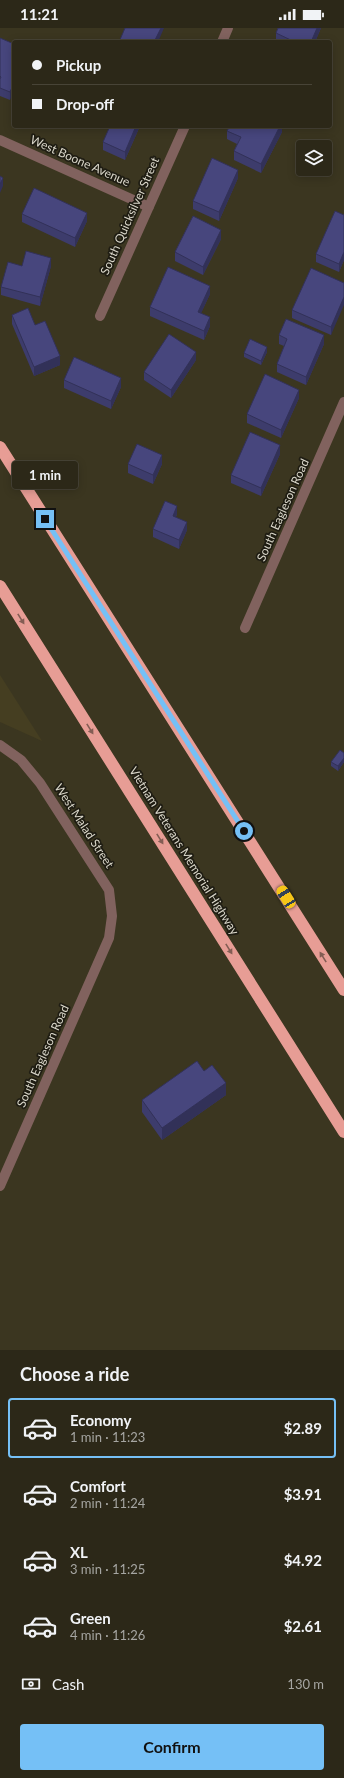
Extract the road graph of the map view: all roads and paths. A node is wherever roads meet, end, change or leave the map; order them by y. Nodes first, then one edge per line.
1 (228, 28) edge
2 (223, 40) edge
3 (184, 128) edge
4 (0, 140) edge
5 (148, 207) junction
6 (100, 316) dead end
7 (344, 402) edge
8 (0, 447) edge
9 (0, 586) edge
10 (245, 628) dead end
11 (0, 745) edge
12 (109, 938) joint
13 (344, 990) edge
14 (311, 1081) junction
15 (344, 1132) edge
16 (344, 1142) edge
17 (0, 1186) edge

1 - 2 street
3 - 5 street, South Quicksilver Street
4 - 5 street, West Boone Avenue
5 - 6 street, South Quicksilver Street
7 - 10 street, South Eagleson Road
13 -> 8 highway
9 -> 14 highway, Vietnam Veterans Memorial Highway
11 - 12 street, West Malad Street
12 - 17 street, South Eagleson Road
14 - 15 highway, Vietnam Veterans Memorial Highway
14 - 16 highway

